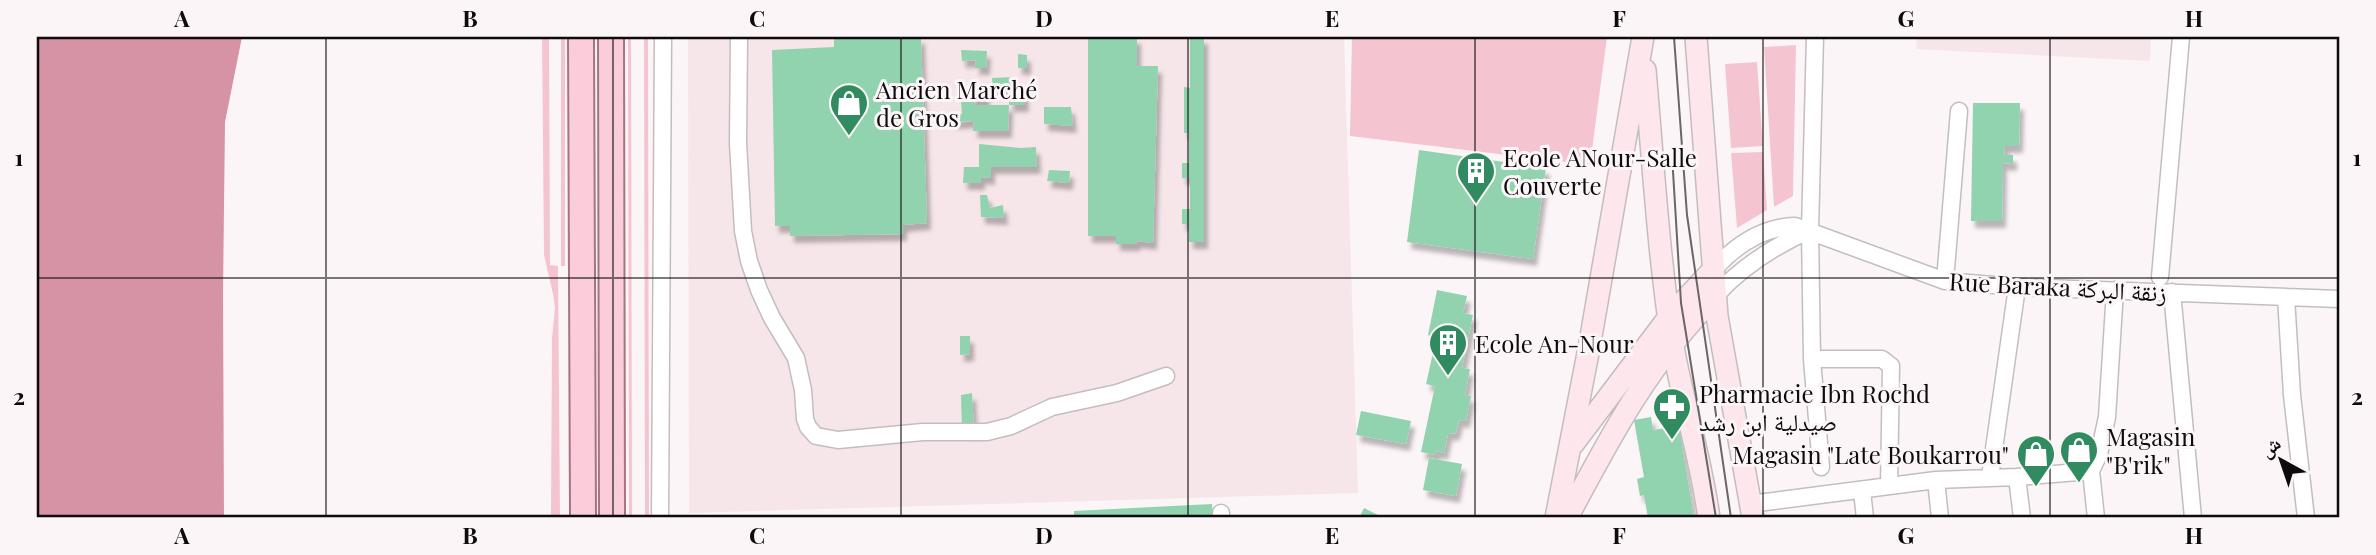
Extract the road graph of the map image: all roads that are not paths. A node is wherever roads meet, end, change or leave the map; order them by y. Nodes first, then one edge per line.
1 (581, 37) edge
2 (611, 37) edge
3 (663, 37) edge
4 (739, 37) edge
5 (1643, 37) edge
6 (1696, 37) edge
7 (1815, 37) edge
8 (2181, 37) edge
9 (1959, 111) dead end
10 (1810, 230) junction
11 (1714, 269) junction
12 (2160, 277) dead end
13 (1945, 281) junction
14 (2017, 287) junction
15 (2115, 290) junction
16 (2172, 292) junction
17 (1716, 295) junction
18 (2286, 297) junction
19 (2339, 299) edge
20 (1669, 317) junction
21 (1673, 343) junction
22 (1812, 359) junction
23 (1166, 376) dead end
24 (1569, 449) junction
25 (1821, 467) dead end
26 (2091, 471) junction
27 (1990, 477) junction
28 (2017, 477) junction
29 (1936, 480) junction
30 (1889, 486) junction
31 (1862, 491) junction
32 (1760, 511) edge
33 (583, 518) edge
34 (612, 518) edge
35 (660, 518) edge
36 (1556, 518) edge
37 (1567, 518) edge
38 (1709, 518) edge
39 (1865, 518) edge
40 (1940, 518) edge
41 (2022, 518) edge
42 (2096, 518) edge
43 (2193, 518) edge
44 (2306, 518) edge

1 - 33 main road
2 - 34 main road
3 - 35 street
4 - 23 street
5 - 20 main road
5 - 24 main road
6 - 11 main road
7 - 10 street
8 - 12 street
9 - 13 street
10 - 11 street, Rue Baraka زنقة البركة
10 - 13 street, Rue Baraka زنقة البركة
10 - 17 street
10 - 22 street
11 - 17 main road
11 - 20 main road
13 - 14 street, Rue Baraka زنقة البركة
14 - 15 street, Rue Baraka زنقة البركة
14 - 27 street
15 - 16 street, Rue Baraka زنقة البركة
15 - 26 street
16 - 18 street, Rue Baraka زنقة البركة
16 - 43 street
17 - 21 main road
17 - 32 main road
18 - 19 street, Rue Baraka زنقة البركة
18 - 44 street
20 - 21 main road
20 - 24 main road
21 - 37 main road
21 - 38 main road
22 - 25 street
22 - 30 street
24 - 36 main road
26 - 28 street
26 - 42 street
27 - 28 street
27 - 29 street
28 - 41 street
29 - 30 street
29 - 40 street
30 - 31 street
31 - 32 street
31 - 39 street

